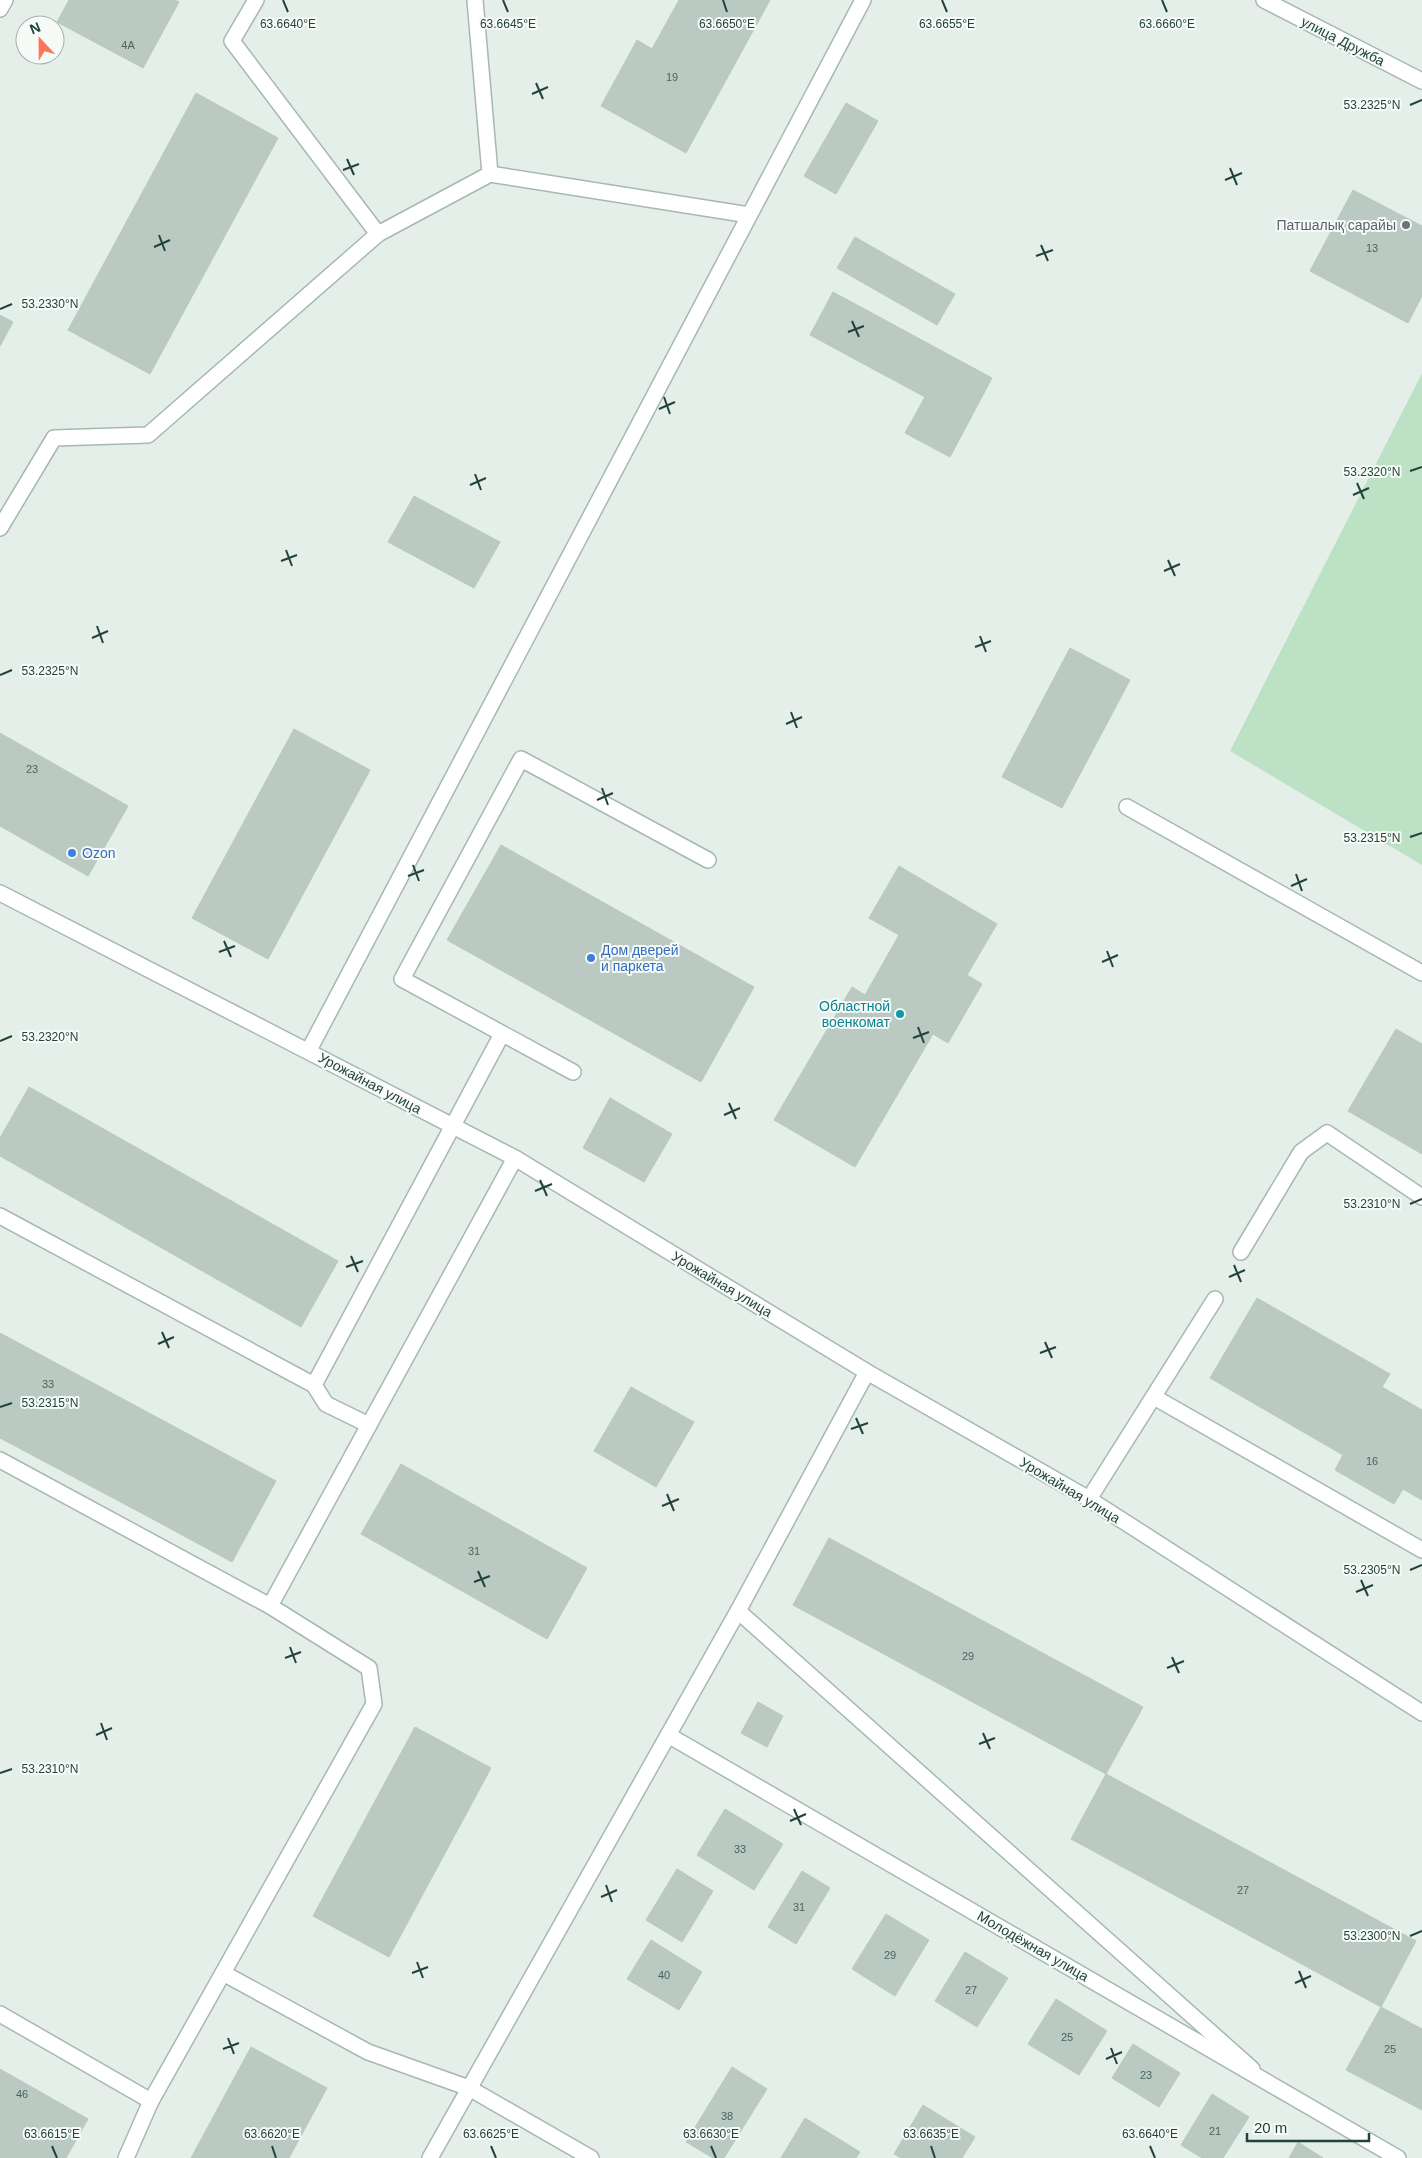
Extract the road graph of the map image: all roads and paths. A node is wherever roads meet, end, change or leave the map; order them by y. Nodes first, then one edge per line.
1 (5, 0) edge
2 (256, 0) edge
3 (475, 0) edge
4 (863, 0) edge
5 (1264, 0) edge
6 (0, 10) edge
7 (1422, 81) edge
8 (490, 174) junction
9 (749, 216) junction
10 (378, 234) junction
11 (0, 528) edge
12 (1127, 807) dead end
13 (708, 860) dead end
14 (0, 892) edge
15 (1422, 973) edge
16 (502, 1034) junction
17 (309, 1050) junction
18 (573, 1072) dead end
19 (452, 1127) junction
20 (515, 1158) junction
21 (1422, 1197) edge
22 (0, 1216) edge
23 (1241, 1252) dead end
24 (1215, 1298) dead end
25 (867, 1372) junction
26 (314, 1384) junction
27 (1154, 1397) junction
28 (370, 1425) junction
29 (0, 1460) edge
30 (1090, 1500) junction
31 (1422, 1550) edge
32 (270, 1606) junction
33 (738, 1611) junction
34 (1422, 1713) edge
35 (668, 1735) junction
36 (223, 1973) junction
37 (0, 2014) edge
38 (1264, 2080) junction
39 (469, 2088) junction
40 (151, 2100) junction
41 (126, 2158) edge
42 (430, 2158) edge
43 (591, 2158) edge
44 (1398, 2158) edge

1 - 6 street
2 - 10 street
3 - 8 street
4 - 9 street
5 - 7 street, улица Дружба
8 - 9 street
8 - 10 street
9 - 17 street
10 - 11 street
12 - 15 street
13 - 16 street
14 - 17 street, Урожайная улица
16 - 18 street
16 - 19 street
17 - 19 street, Урожайная улица
19 - 20 street, Урожайная улица
19 - 26 street
20 - 25 street, Урожайная улица
20 - 28 street
21 - 23 street
22 - 26 street
24 - 27 street
25 - 30 street, Урожайная улица
25 - 33 street
26 - 28 street
27 - 30 street
27 - 31 street
28 - 32 street
29 - 32 street
30 - 34 street, Урожайная улица
32 - 36 street
33 - 35 street
33 - 38 street
35 - 38 street, Молодёжная улица
35 - 39 street
36 - 39 street
36 - 40 street
37 - 40 street
38 - 44 street, Молодёжная улица
39 - 42 street
39 - 43 street
40 - 41 street

